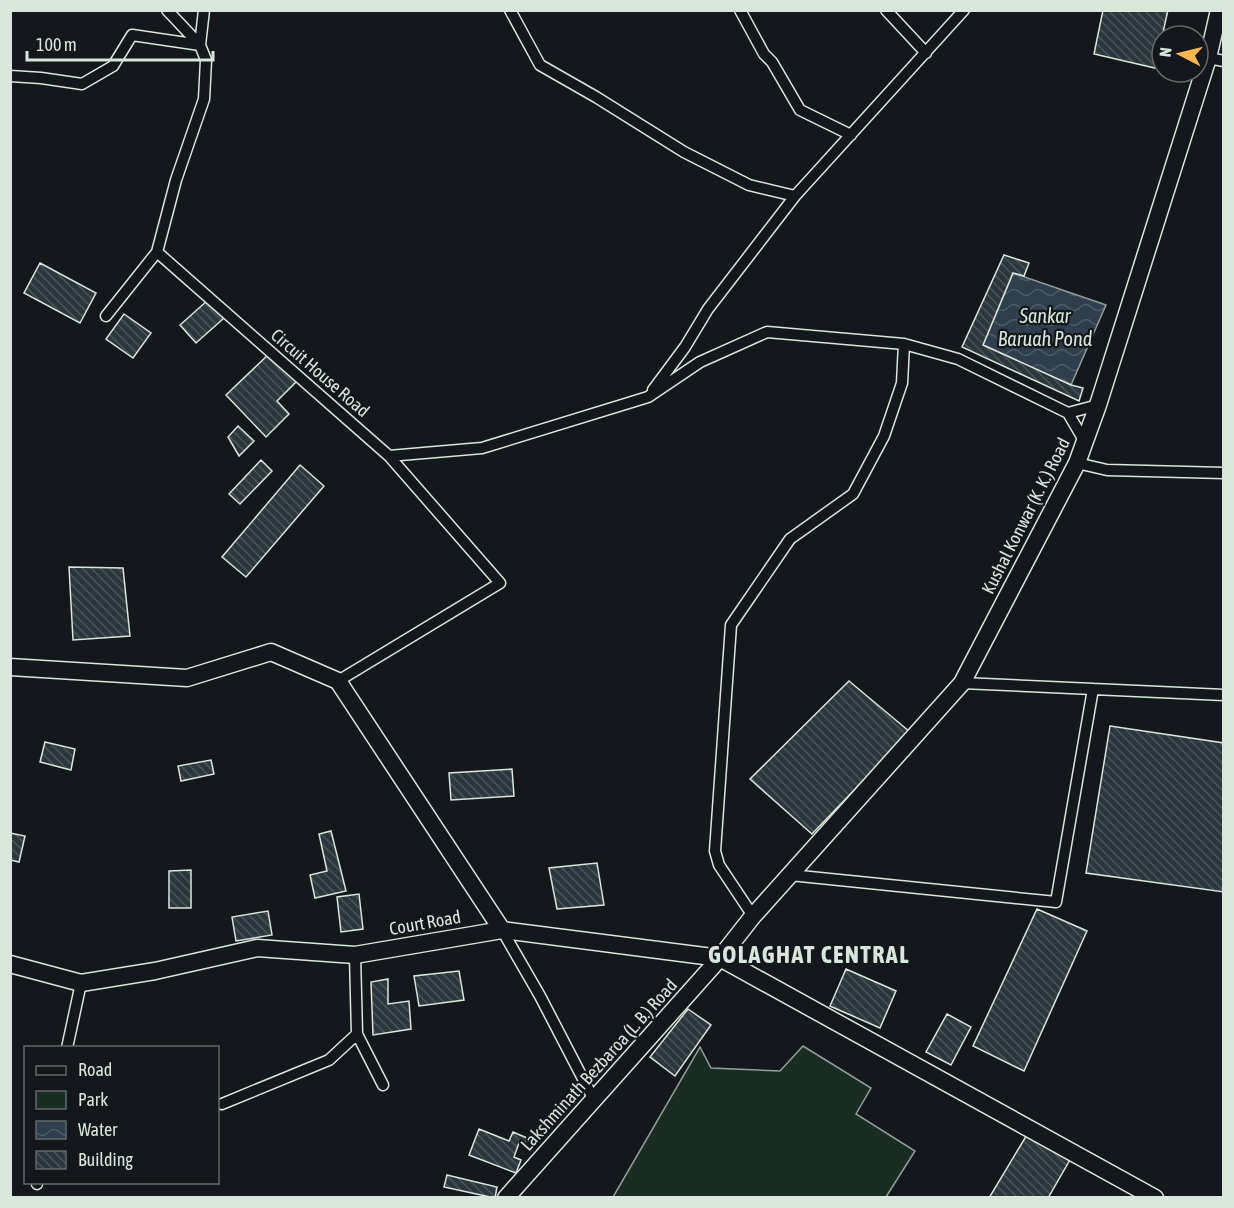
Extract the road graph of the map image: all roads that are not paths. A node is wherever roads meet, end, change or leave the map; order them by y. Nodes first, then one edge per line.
1 (167, 10) edge
2 (204, 10) edge
3 (510, 10) edge
4 (740, 10) edge
5 (886, 10) edge
6 (964, 10) edge
7 (1219, 10) edge
8 (200, 45) junction
9 (926, 53) junction
10 (1216, 59) edge
11 (10, 76) edge
12 (851, 135) junction
13 (795, 196) junction
14 (158, 252) junction
15 (106, 316) dead end
16 (904, 344) junction
17 (648, 397) junction
18 (1098, 405) junction
19 (1068, 412) junction
20 (1085, 442) junction
21 (389, 456) junction
22 (1077, 463) junction
23 (1224, 473) edge
24 (10, 667) edge
25 (338, 681) junction
26 (962, 683) junction
27 (1093, 689) junction
28 (1224, 694) edge
29 (790, 875) junction
30 (753, 916) junction
31 (502, 930) junction
32 (355, 955) junction
33 (720, 958) junction
34 (10, 964) edge
35 (81, 983) junction
36 (357, 1034) junction
37 (67, 1046) edge
38 (383, 1085) dead end
39 (594, 1100) junction
40 (222, 1104) dead end
41 (506, 1197) edge
42 (1155, 1197) edge

1 - 8 street
2 - 8 street
3 - 13 street
4 - 12 street
5 - 9 street
6 - 9 street
7 - 10 main road, Kushal Konwar (K. K.) Road
8 - 11 street
8 - 14 street
9 - 12 street
10 - 18 main road, Kushal Konwar (K. K.) Road
12 - 13 street
13 - 17 street
14 - 15 street
14 - 21 street, Circuit House Road
16 - 17 street
16 - 19 street
16 - 30 street
17 - 21 street
18 - 19 street
18 - 20 main road, Kushal Konwar (K. K.) Road
19 - 20 street
20 - 22 main road, Kushal Konwar (K. K.) Road
21 - 25 street, Circuit House Road
22 - 23 street
22 - 26 main road, Kushal Konwar (K. K.) Road
24 - 25 main road
25 - 31 main road
26 - 27 street
26 - 29 main road, Kushal Konwar (K. K.) Road
27 - 28 street
27 - 29 street
29 - 30 main road, Kushal Konwar (K. K.) Road
30 - 33 main road, Kushal Konwar (K. K.) Road
31 - 32 main road, Court Road
31 - 33 main road, Court Road
31 - 39 street
32 - 35 main road, Court Road
32 - 36 street
33 - 39 main road, Lakshminath Bezbaroa (L. B.) Road
33 - 42 main road
34 - 35 main road
35 - 37 street
36 - 38 street
36 - 40 street
39 - 41 main road, Lakshminath Bezbaroa (L. B.) Road

